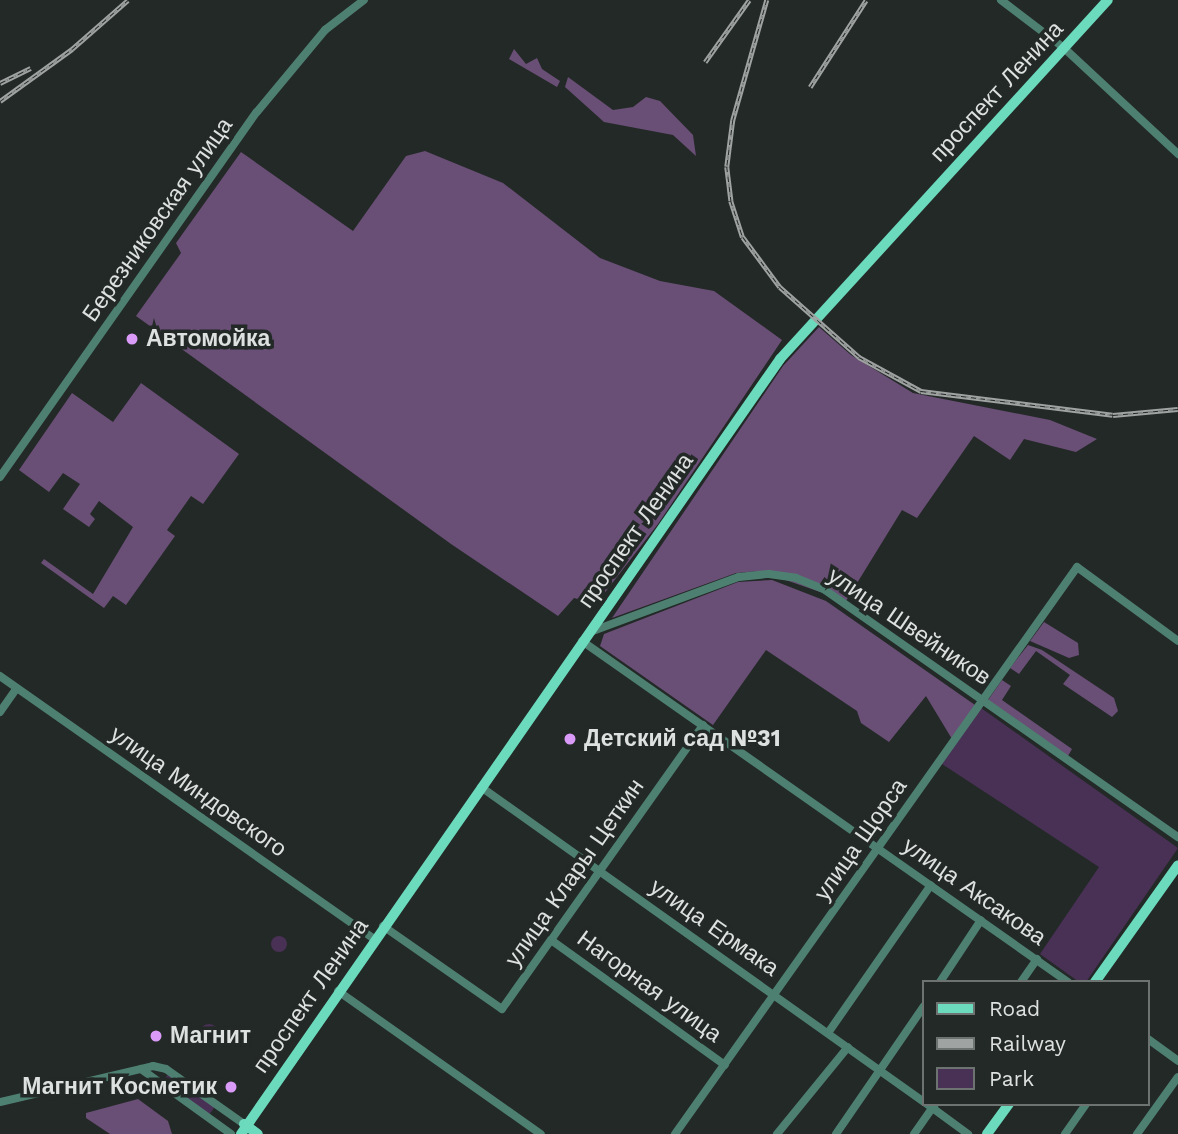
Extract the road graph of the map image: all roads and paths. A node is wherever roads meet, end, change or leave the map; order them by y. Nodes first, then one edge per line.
1 (364, 0) edge
2 (1001, 0) edge
3 (1108, 0) edge
4 (1064, 48) junction
5 (1178, 154) edge
6 (0, 477) edge
7 (585, 637) junction
8 (1178, 641) edge
9 (0, 676) edge
10 (17, 688) junction
11 (983, 700) junction
12 (0, 712) edge
13 (703, 725) junction
14 (481, 787) junction
15 (1178, 837) edge
16 (879, 848) junction
17 (1178, 865) edge
18 (600, 871) junction
19 (931, 885) junction
20 (981, 920) junction
21 (383, 926) junction
22 (374, 939) junction
23 (551, 940) junction
24 (1037, 960) junction
25 (941, 980) edge
26 (1022, 980) edge
27 (1065, 980) edge
28 (1097, 980) edge
29 (338, 991) junction
30 (775, 995) junction
31 (922, 1009) edge
32 (828, 1033) junction
33 (1150, 1040) edge
34 (848, 1047) junction
35 (1178, 1061) edge
36 (725, 1065) junction
37 (141, 1069) junction
38 (881, 1071) junction
39 (1178, 1077) edge
40 (922, 1099) edge
41 (1, 1103) edge
42 (929, 1106) edge
43 (931, 1106) edge
44 (1008, 1106) edge
45 (1085, 1106) edge
46 (243, 1129) edge
47 (231, 1134) edge
48 (258, 1134) edge
49 (541, 1134) edge
50 (675, 1134) edge
51 (777, 1134) edge
52 (836, 1134) edge
53 (914, 1134) edge
54 (968, 1134) edge
55 (987, 1134) edge
56 (1065, 1134) edge
57 (1137, 1134) edge

1 - 6 street, Березниковская улица
2 - 4 street
3 - 4 main road, проспект Ленина
4 - 5 street
4 - 7 main road, проспект Ленина
7 - 11 street, улица Швейников
7 - 13 street, улица Аксакова
7 - 14 main road, проспект Ленина
8 - 11 street, улица Щорса
9 - 10 street, улица Миндовского
10 - 12 street
10 - 22 street, улица Миндовского
11 - 15 street, улица Швейников
11 - 16 street, улица Щорса
13 - 16 street, улица Аксакова
13 - 18 street, улица Клары Цеткин
14 - 18 street, улица Ермака
14 - 21 main road, проспект Ленина
16 - 19 street, улица Аксакова
16 - 30 street, улица Щорса
17 - 28 main road
18 - 23 street, улица Клары Цеткин
18 - 30 street, улица Ермака
19 - 20 street, улица Аксакова
19 - 32 street
20 - 24 street, улица Аксакова
20 - 25 street
21 - 22 main road, проспект Ленина
21 - 23 street, улица Клары Цеткин
22 - 29 main road, проспект Ленина
23 - 36 street, Нагорная улица
24 - 26 street
24 - 27 street, улица Аксакова
29 - 46 main road, проспект Ленина
29 - 49 street
30 - 32 street, улица Ермака
30 - 36 street, улица Щорса
31 - 38 street
32 - 34 street, улица Ермака
33 - 35 street
34 - 38 street, улица Ермака
34 - 51 street
36 - 50 street, улица Щорса
37 - 41 street
37 - 46 street
37 - 47 street
38 - 40 street, улица Ермака
38 - 52 street
39 - 57 street
42 - 53 street
43 - 54 street, улица Ермака
44 - 55 main road
45 - 56 street
46 - 47 main road, проспект Ленина
46 - 48 main road

